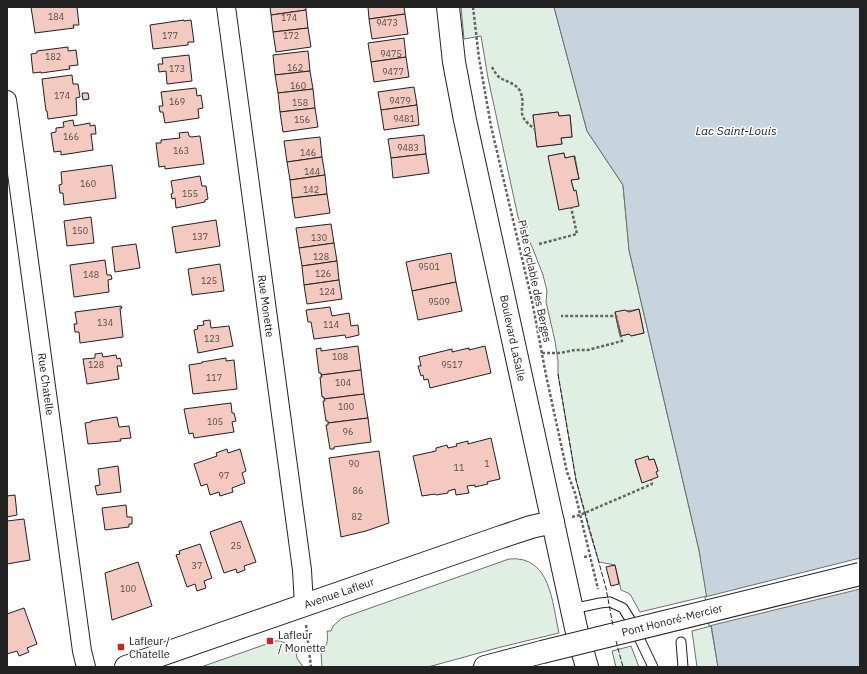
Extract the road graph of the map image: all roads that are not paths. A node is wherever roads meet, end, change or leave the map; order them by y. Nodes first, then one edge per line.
1 (226, 7) edge
2 (448, 7) edge
3 (7, 100) edge
4 (553, 522) junction
5 (860, 574) edge
6 (304, 605) junction
7 (572, 609) junction
8 (681, 642) dead end
9 (86, 667) edge
10 (126, 667) edge
11 (484, 667) edge
12 (587, 667) edge
13 (653, 667) edge
14 (683, 667) edge

1 - 6 street, Rue Monette
2 - 4 main road, Boulevard LaSalle
3 - 9 street, Rue Chatelle
4 - 6 main road, Avenue Lafleur
4 - 7 main road, Boulevard LaSalle
5 - 11 main road, Pont Honoré-Mercier, bridge
6 - 10 main road, Avenue Lafleur
7 - 12 main road, Boulevard LaSalle
7 - 13 lane
8 - 14 lane

